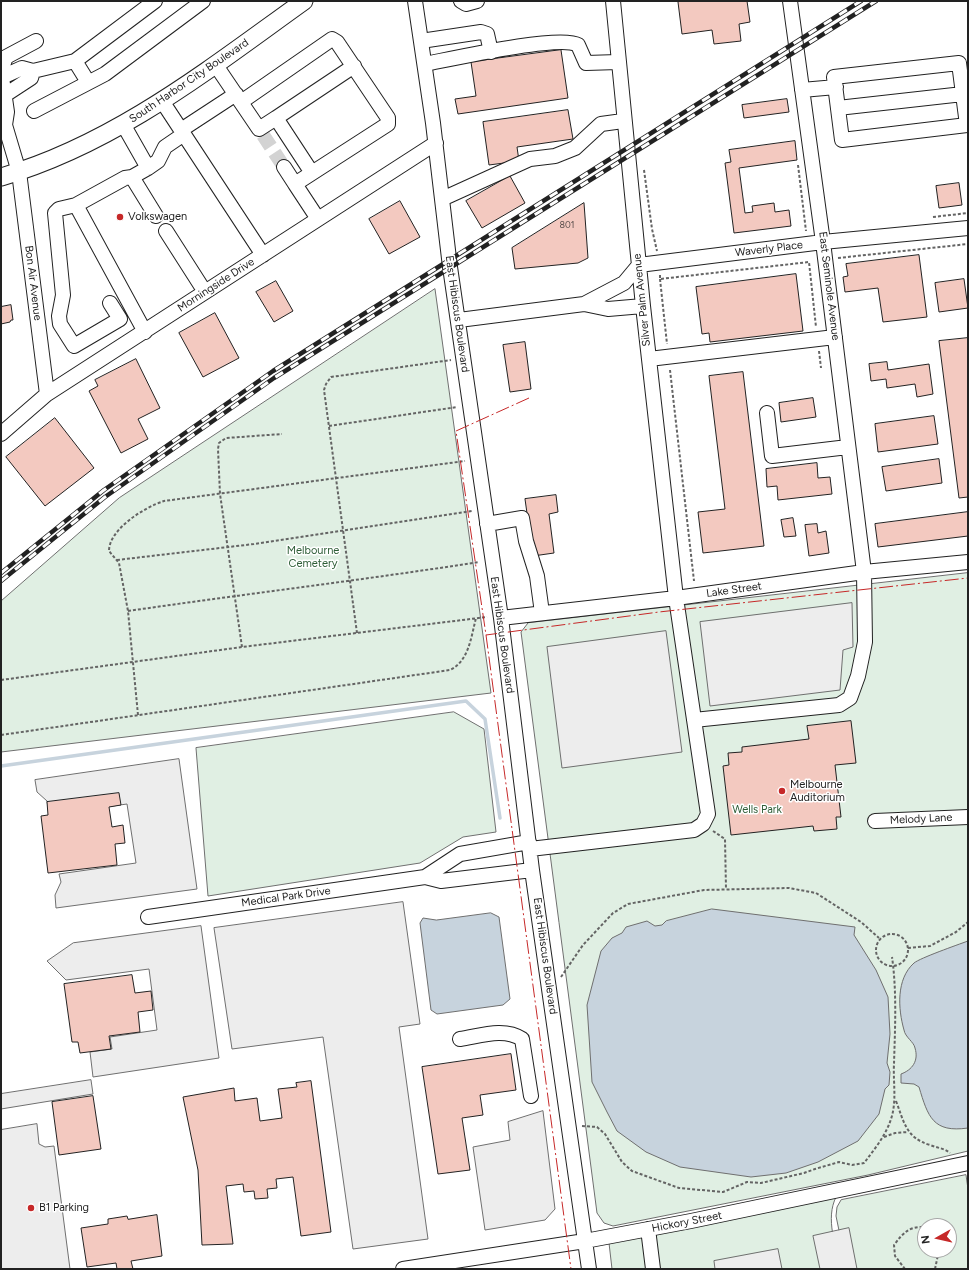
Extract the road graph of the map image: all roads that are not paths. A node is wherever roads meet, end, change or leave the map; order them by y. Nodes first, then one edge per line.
1 (155, 1) edge
2 (203, 1) edge
3 (304, 1) edge
4 (418, 1) edge
5 (461, 1) edge
6 (477, 1) edge
7 (613, 1) edge
8 (790, 1) edge
9 (36, 41) dead end
10 (421, 41) junction
11 (491, 52) junction
12 (75, 61) junction
13 (618, 62) junction
14 (215, 64) junction
15 (424, 64) junction
16 (354, 66) junction
17 (33, 71) junction
18 (964, 76) edge
19 (2, 77) junction
20 (88, 82) junction
21 (836, 87) junction
22 (802, 90) junction
23 (963, 94) junction
24 (5, 96) junction
25 (238, 98) junction
26 (162, 101) junction
27 (838, 108) junction
28 (34, 111) dead end
29 (276, 118) junction
30 (623, 121) junction
31 (123, 124) junction
32 (3, 125) edge
33 (182, 132) junction
34 (436, 143) junction
35 (284, 167) tunnel mouth
36 (148, 168) junction
37 (19, 172) junction
38 (312, 173) junction
39 (1, 177) edge
40 (132, 177) junction
41 (295, 184) junction
42 (442, 199) junction
43 (76, 205) junction
44 (156, 216) dead end
45 (318, 219) junction
46 (968, 228) edge
47 (166, 231) dead end
48 (823, 242) junction
49 (263, 254) junction
50 (639, 264) junction
51 (205, 292) junction
52 (110, 303) dead end
53 (584, 304) junction
54 (643, 306) junction
55 (459, 320) junction
56 (145, 332) junction
57 (835, 337) junction
58 (649, 359) junction
59 (47, 394) junction
60 (767, 412) dead end
61 (1, 433) edge
62 (848, 447) junction
63 (487, 524) junction
64 (968, 562) edge
65 (864, 572) junction
66 (676, 598) junction
67 (542, 613) junction
68 (501, 618) junction
69 (694, 720) junction
70 (968, 817) edge
71 (875, 821) dead end
72 (703, 824) joint
73 (529, 845) junction
74 (532, 870) junction
75 (425, 877) junction
76 (148, 917) dead end
77 (460, 1039) dead end
78 (531, 1096) dead end
79 (965, 1163) edge
80 (648, 1229) junction
81 (585, 1241) junction
82 (403, 1269) edge
83 (589, 1269) edge
84 (652, 1269) edge

1 - 12 street
2 - 20 street
3 - 14 main road, South Harbor City Boulevard
4 - 10 street, East Hibiscus Boulevard
5 - 6 street
7 - 13 street, Silver Palm Avenue
8 - 22 street, East Seminole Avenue
9 - 19 street, Bon Air Avenue
10 - 11 street
10 - 15 street, East Hibiscus Boulevard
11 - 13 street
11 - 15 street
12 - 17 street
12 - 20 street
13 - 30 street, Silver Palm Avenue
14 - 25 street
14 - 26 main road, South Harbor City Boulevard
15 - 34 street, East Hibiscus Boulevard
16 - 25 street
16 - 29 street
16 - 38 street
17 - 19 street
17 - 24 street
18 - 21 street
18 - 23 street
19 - 24 street, Bon Air Avenue
20 - 28 street
21 - 22 street
21 - 27 street
22 - 48 street, East Seminole Avenue
23 - 27 street
23 - 27 street
24 - 32 street, Bon Air Avenue
25 - 29 street
25 - 33 street
26 - 31 main road, South Harbor City Boulevard
26 - 33 street
29 - 38 street
30 - 42 street
30 - 50 street, Silver Palm Avenue
31 - 36 street
31 - 37 main road, South Harbor City Boulevard
32 - 37 street, Bon Air Avenue
33 - 36 street
33 - 49 street
34 - 42 street, East Hibiscus Boulevard
34 - 45 street, Morningside Drive
35 - 41 street
36 - 40 street
37 - 39 main road, South Harbor City Boulevard
37 - 59 street, Bon Air Avenue
38 - 41 street
40 - 43 street
40 - 44 street
41 - 45 street
42 - 55 street, East Hibiscus Boulevard
43 - 52 street
43 - 56 street
45 - 49 street, Morningside Drive
46 - 48 street, Waverly Place
47 - 51 street
48 - 50 street, Waverly Place
48 - 57 street, East Seminole Avenue
49 - 51 street, Morningside Drive
50 - 53 street
50 - 54 street, Silver Palm Avenue
51 - 56 street, Morningside Drive
53 - 54 street
53 - 55 street
54 - 58 street, Silver Palm Avenue
55 - 63 street, East Hibiscus Boulevard
56 - 59 street, Morningside Drive
57 - 58 street
57 - 62 street, East Seminole Avenue
58 - 66 street, Silver Palm Avenue
59 - 61 street, Morningside Drive
60 - 62 street
62 - 65 street, East Seminole Avenue
63 - 67 street
63 - 68 street, East Hibiscus Boulevard
64 - 65 street, Lake Street
65 - 66 street, Lake Street
65 - 69 street, East Seminole Avenue
66 - 67 street, Lake Street
66 - 69 street, Silver Palm Avenue
67 - 68 street, Lake Street
68 - 73 street, East Hibiscus Boulevard
69 - 72 street, Silver Palm Avenue
70 - 71 street, Melody Lane
72 - 73 street, Medical Park Drive
73 - 74 street, East Hibiscus Boulevard
73 - 75 street, Medical Park Drive
74 - 75 street, Medical Park Drive
74 - 81 street, East Hibiscus Boulevard
75 - 76 street, Medical Park Drive
77 - 78 street
79 - 80 street, Hickory Street
80 - 81 street, Hickory Street
80 - 84 street
81 - 82 street, Hickory Street
81 - 83 street, East Hibiscus Boulevard

